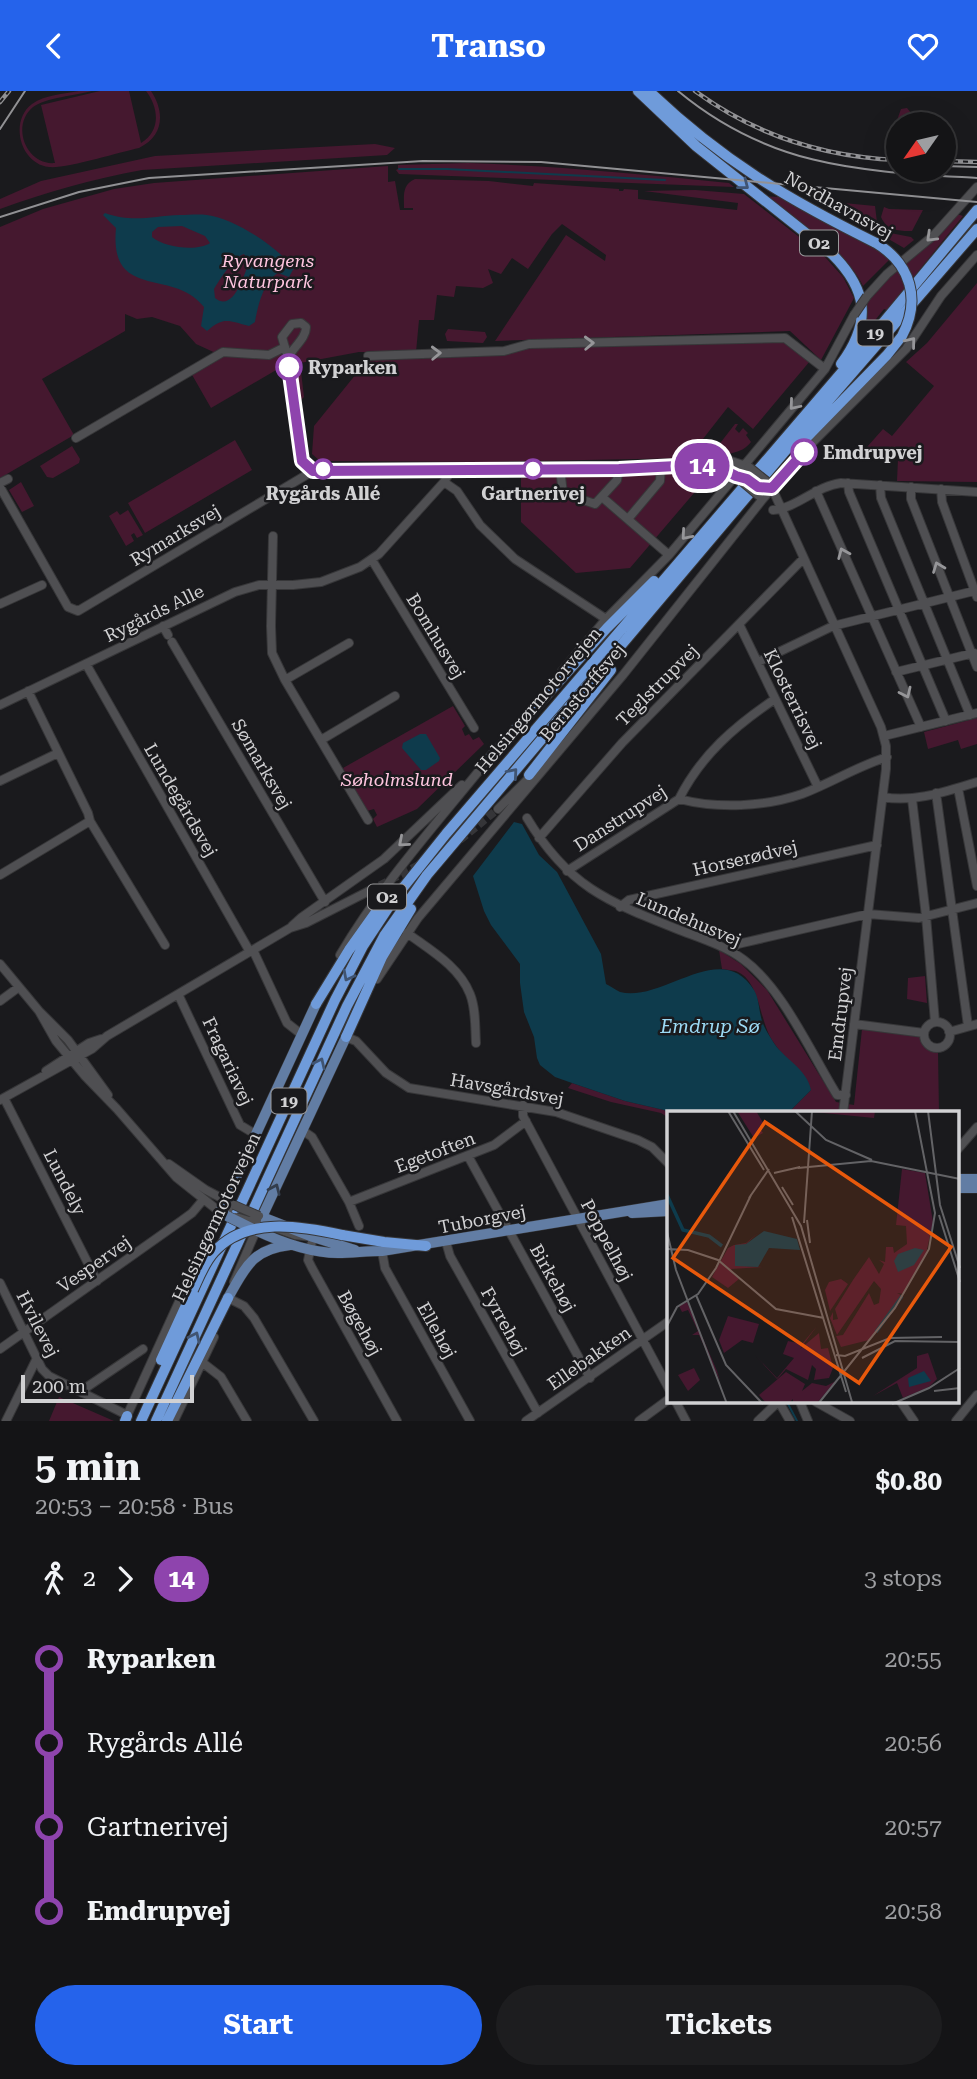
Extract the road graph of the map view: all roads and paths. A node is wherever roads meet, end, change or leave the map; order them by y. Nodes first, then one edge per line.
1 (638, 91) edge
2 (649, 91) edge
3 (977, 187) edge
4 (977, 210) edge
5 (977, 229) edge
6 (977, 255) edge
7 (285, 347) junction
8 (368, 356) dead end
9 (288, 358) junction
10 (825, 369) junction
11 (76, 438) dead end
12 (782, 440) junction
13 (785, 453) junction
14 (696, 465) junction
15 (747, 466) junction
16 (661, 467) junction
17 (560, 468) junction
18 (452, 469) junction
19 (619, 469) junction
20 (313, 471) junction
21 (738, 477) junction
22 (444, 482) junction
23 (3, 483) edge
24 (848, 484) junction
25 (880, 485) junction
26 (911, 487) junction
27 (766, 491) junction
28 (816, 491) junction
29 (941, 492) junction
30 (977, 492) edge
31 (602, 497) junction
32 (777, 510) junction
33 (628, 519) junction
34 (273, 536) dead end
35 (692, 546) junction
36 (669, 555) junction
37 (803, 559) junction
38 (372, 561) junction
39 (42, 585) dead end
40 (272, 585) junction
41 (689, 592) junction
42 (976, 594) edge
43 (950, 597) junction
44 (923, 602) junction
45 (0, 604) edge
46 (897, 608) junction
47 (649, 614) junction
48 (871, 615) junction
49 (606, 619) junction
50 (739, 624) junction
51 (163, 626) junction
52 (833, 626) junction
53 (349, 643) dead end
54 (974, 653) edge
55 (947, 659) junction
56 (758, 663) junction
57 (86, 664) junction
58 (922, 666) junction
59 (977, 667) edge
60 (896, 672) junction
61 (285, 680) junction
62 (28, 691) junction
63 (395, 696) dead end
64 (775, 699) junction
65 (0, 705) edge
66 (973, 714) edge
67 (946, 721) junction
68 (921, 727) junction
69 (474, 728) dead end
70 (884, 736) junction
71 (321, 740) junction
72 (58, 753) junction
73 (887, 757) junction
74 (488, 760) junction
75 (529, 775) junction
76 (0, 781) edge
77 (977, 782) edge
78 (818, 787) junction
79 (958, 788) junction
80 (936, 793) junction
81 (883, 797) junction
82 (679, 799) junction
83 (912, 799) junction
84 (473, 802) junction
85 (498, 809) tunnel mouth
86 (527, 818) dead end
87 (368, 820) dead end
88 (90, 821) junction
89 (469, 825) junction
90 (539, 838) junction
91 (877, 845) junction
92 (567, 871) junction
93 (0, 875) edge
94 (977, 886) edge
95 (369, 891) tunnel mouth
96 (325, 902) junction
97 (977, 903) edge
98 (620, 907) junction
99 (952, 909) junction
100 (868, 914) junction
101 (926, 916) junction
102 (290, 928) junction
103 (407, 933) junction
104 (165, 945) dead end
105 (729, 950) junction
106 (251, 951) junction
107 (0, 964) edge
108 (19, 987) junction
109 (178, 994) junction
110 (0, 1001) edge
111 (316, 1004) junction
112 (38, 1011) junction
113 (935, 1022) junction
114 (854, 1024) junction
115 (973, 1025) edge
116 (949, 1032) junction
117 (301, 1034) junction
118 (924, 1034) junction
119 (346, 1037) junction
120 (476, 1043) dead end
121 (78, 1053) junction
122 (70, 1058) junction
123 (846, 1095) junction
124 (2, 1099) edge
125 (523, 1105) junction
126 (117, 1109) junction
127 (843, 1111) edge
128 (526, 1121) junction
129 (977, 1127) edge
130 (302, 1130) junction
131 (256, 1135) junction
132 (960, 1147) edge
133 (468, 1156) junction
134 (163, 1160) junction
135 (667, 1162) edge
136 (203, 1200) junction
137 (349, 1202) junction
138 (667, 1204) edge
139 (228, 1211) junction
140 (667, 1211) edge
141 (614, 1213) junction
142 (577, 1217) junction
143 (258, 1222) junction
144 (359, 1226) dead end
145 (508, 1230) junction
146 (313, 1237) junction
147 (446, 1242) junction
148 (295, 1245) junction
149 (426, 1246) junction
150 (310, 1249) junction
151 (356, 1251) junction
152 (382, 1251) junction
153 (97, 1281) junction
154 (0, 1283) edge
155 (228, 1298) junction
156 (667, 1322) edge
157 (24, 1333) junction
158 (643, 1339) junction
159 (0, 1349) edge
160 (142, 1349) dead end
161 (36, 1360) junction
162 (203, 1363) junction
163 (590, 1378) junction
164 (667, 1385) edge
165 (82, 1393) junction
166 (977, 1395) edge
167 (667, 1400) edge
168 (677, 1403) edge
169 (777, 1403) edge
170 (779, 1403) edge
171 (800, 1403) edge
172 (818, 1403) edge
173 (902, 1403) edge
174 (538, 1413) junction
175 (127, 1419) edge
176 (911, 1420) edge
177 (6, 1421) edge
178 (141, 1421) edge
179 (156, 1421) edge
180 (167, 1421) edge
181 (174, 1421) edge
182 (247, 1421) edge
183 (314, 1421) edge
184 (397, 1421) edge
185 (470, 1421) edge
186 (526, 1421) edge
187 (639, 1421) edge
188 (686, 1421) edge
189 (758, 1421) edge
190 (789, 1421) edge
191 (808, 1421) edge
192 (850, 1421) edge
193 (956, 1421) edge

1 -> 12 highway, Nordhavnsvej / O2
2 - 13 highway, Nordhavnsvej / O2, bridge
3 -> 10 street, bridge
4 - 12 highway, Helsingørmotorvejen / 19
5 - 13 highway, Helsingørmotorvejen / 19
27 -> 6 street
7 - 9 street
7 - 9 street
7 - 11 street
8 -> 10 street
9 - 20 street
10 -> 15 street
12 - 35 highway, Helsingørmotorvejen / 19
13 - 47 highway, Helsingørmotorvejen / 19
14 - 15 street
14 - 16 street
14 - 21 street
15 - 21 street
15 - 27 street, Emdrupvej, bridge
16 - 19 street
16 - 33 street
17 - 18 street
17 - 19 street
17 - 31 street
18 - 20 street
18 - 22 street
19 - 31 street
20 - 23 street, Rymarksvej
21 - 27 street, Emdrupvej, bridge
21 -> 36 street
22 - 38 street
22 - 49 street
24 - 25 street
24 - 28 street
24 - 46 street
25 - 26 street
25 - 44 street
26 - 29 street
43 -> 26 street
27 - 32 street, Emdrupvej
27 - 32 street, Emdrupvej
27 - 41 street
28 - 32 street
48 -> 28 street
29 - 30 street
29 - 42 street
31 - 33 street
32 - 37 street, Emdrupvej
33 - 36 street
34 - 40 street
35 - 74 highway
35 - 84 highway, Helsingørmotorvejen / 19
36 - 49 street
37 - 50 street, Teglstrupvej
37 - 52 street, Emdrupvej
38 - 40 street, Rygårds Alle
38 - 69 street, Bomhusvej
39 - 45 street
40 - 51 street, Rygårds Alle
40 - 61 street
41 - 75 street, Bernstorffsvej
41 - 103 street
42 - 43 street
43 - 44 street
43 - 54 street
44 - 46 street
44 - 55 street
46 - 48 street
46 - 58 street
47 - 75 highway
89 -> 47 highway, Helsingørmotorvejen / 19
48 - 52 street
48 - 60 street
49 - 74 street
50 - 56 street, Klosterrisvej
50 - 90 street, Teglstrupvej
51 - 57 street, Rygårds Alle
51 - 96 street, Sømarksvej
52 - 56 street
52 - 70 street, Emdrupvej
53 - 61 street
54 - 55 street
54 - 59 street
55 - 58 street
55 - 66 street
56 - 64 street, Klosterrisvej
57 - 62 street, Rygårds Alle
57 - 106 street, Lundegårdsvej
58 - 60 street
58 - 67 street
60 -> 68 street
61 - 71 street
62 - 65 street, Rygårds Alle
62 - 72 street
63 - 71 street
64 - 78 street, Klosterrisvej
64 - 82 street, Danstrupvej
66 - 67 street
67 - 68 street
68 - 70 street
70 - 73 street, Emdrupvej
71 - 87 street
72 - 76 street
72 - 88 street
73 - 78 street
73 - 81 street, Emdrupvej
74 -> 96 street
74 - 111 street
75 - 85 street, Bernstorffsvej
77 - 79 street
78 - 82 street
79 - 80 street
79 - 94 street
80 - 83 street
80 - 99 street
81 - 83 street
81 - 91 street, Emdrupvej
82 - 92 street, Danstrupvej
83 - 101 street
84 - 111 highway, O2
84 -> 178 highway, Helsingørmotorvejen / 19
86 - 90 street, Lundehusvej
88 - 93 street
88 - 104 street
89 - 119 highway, O2
179 -> 89 highway, Helsingørmotorvejen / 19
90 - 92 street, Lundehusvej
91 - 98 street, Horserødvej
91 - 100 street, Emdrupvej
92 - 98 street, Lundehusvej
95 - 102 street
96 - 102 street
97 - 99 street
98 - 105 street, Lundehusvej
99 - 101 street
99 - 115 street
100 - 101 street
100 - 105 street
100 - 114 street, Emdrupvej
101 - 113 street
102 - 106 street
103 - 119 street
103 - 120 street
105 - 123 street, Lundehusvej
106 - 109 street
106 - 117 street, Lundegårdsvej
107 - 108 street, Tuborgvej
108 - 110 street
108 - 112 street, Tuborgvej
109 - 121 street
109 - 131 street, Fragariavej
111 - 117 main road, O2
112 - 121 street, Tuborgvej
112 - 122 street, Tuborgvej
113 - 116 street
113 - 118 street
114 - 118 street
114 - 123 street, Emdrupvej
115 - 116 street
116 - 118 street
117 - 131 main road, O2
119 - 125 street, Havsgårdsvej
119 - 130 main road, O2
121 - 122 street
121 - 126 street, Tuborgvej
122 - 124 street
122 - 126 street, Tuborgvej
123 - 127 street, Emdrupvej
124 - 153 street, Lundely
125 - 128 street, Poppelhøj
125 - 135 street, Havsgårdsvej
126 - 134 street, Tuborgvej
128 - 133 street, Egetoften
128 - 142 street, Poppelhøj
129 - 132 street
130 - 137 street
143 -> 130 main road, O2
131 - 139 main road, O2
133 - 137 street, Egetoften
133 - 145 street, Birkehøj
134 - 136 street, Tuborgvej
134 - 139 street, Tuborgvej
136 - 139 street, Tuborgvej
136 - 153 street, Vespervej
137 - 144 street
138 - 141 main road, Tuborgvej
139 - 143 main road, Tuborgvej, bridge
139 - 175 street
140 - 141 main road, Tuborgvej
141 - 142 main road, Tuborgvej
142 - 145 main road, Tuborgvej
142 - 158 street, Poppelhøj
143 - 146 main road, Tuborgvej
143 - 148 main road, Tuborgvej
143 - 155 street
145 - 147 main road, Tuborgvej
145 - 163 street, Birkehøj
146 - 150 street
146 - 151 main road, Tuborgvej
147 - 149 main road, Tuborgvej
147 - 174 street, Fyrrehøj
148 - 150 main road, Tuborgvej
148 - 155 main road
149 - 152 main road, Tuborgvej
149 - 175 highway, bridge
150 - 151 main road, Tuborgvej
150 - 184 street, Bøgehøj
151 - 152 main road, Tuborgvej
152 - 185 street, Ellehøj
153 - 157 street, Vespervej
154 - 157 street, Hvilevej
155 - 162 street
155 - 180 highway
155 - 183 street
156 - 158 street, Ellebakken
157 - 159 street, Vespervej
157 - 161 street, Hvilevej
158 - 163 street, Ellebakken
158 - 164 street, Poppelhøj
160 - 165 street
161 - 165 street, Hvilevej
161 - 177 street
162 - 181 street
162 - 182 street
163 - 174 street, Ellebakken
165 - 175 street, Hvilevej
166 - 193 street
167 - 187 street
168 - 188 street
169 - 189 street
170 - 190 street
171 - 191 street
172 - 192 street
173 - 176 street
174 - 186 street, Ellebakken

